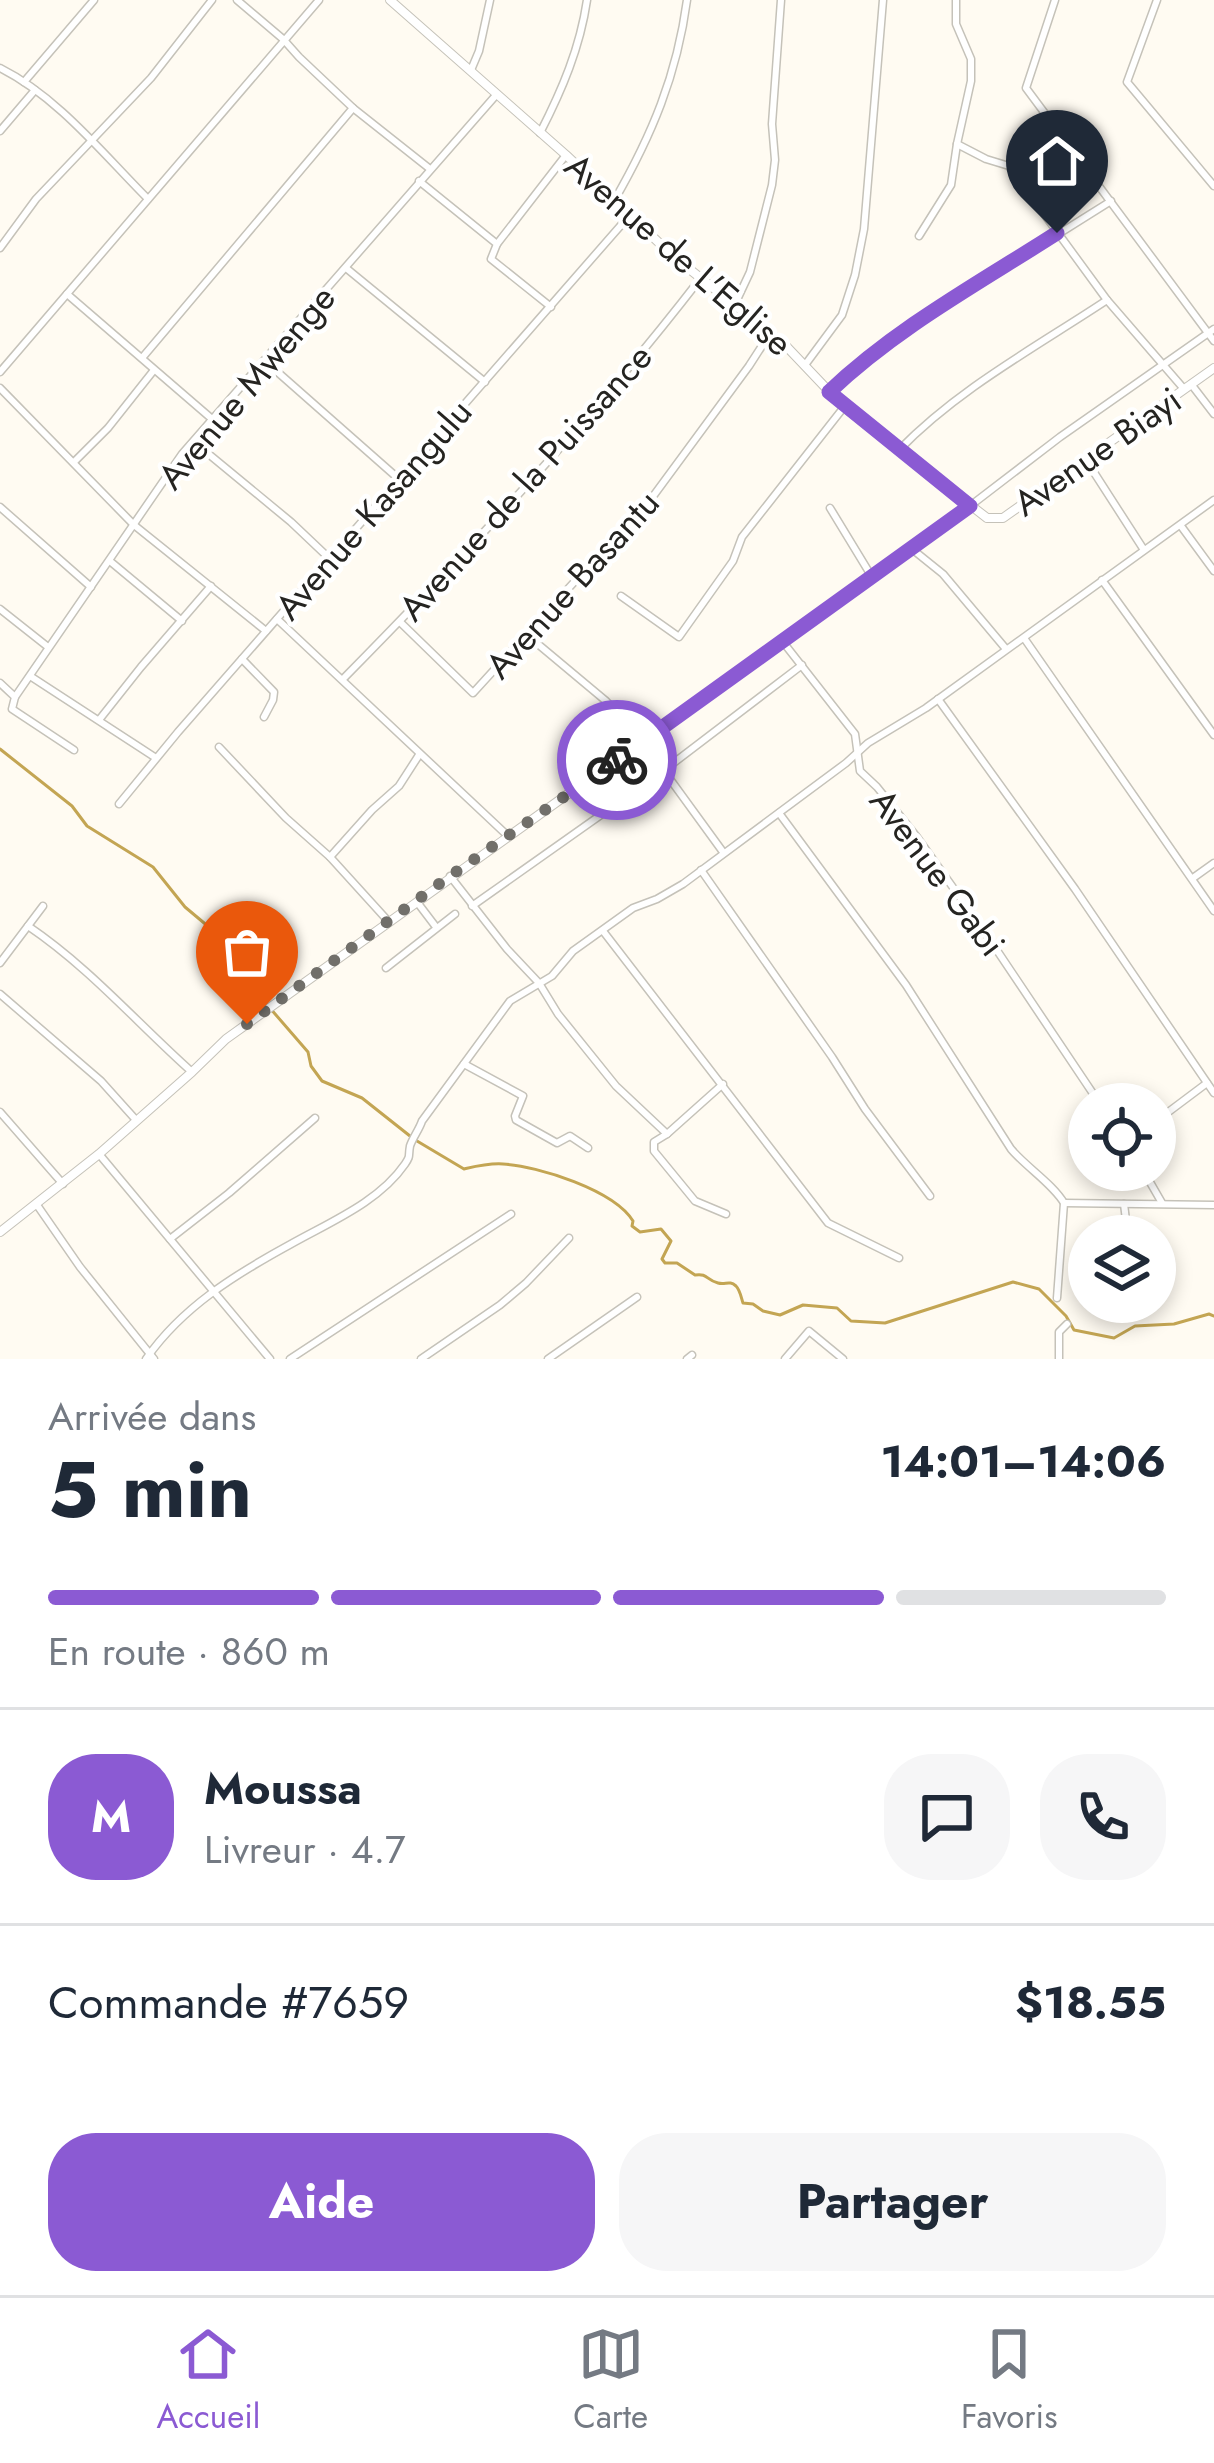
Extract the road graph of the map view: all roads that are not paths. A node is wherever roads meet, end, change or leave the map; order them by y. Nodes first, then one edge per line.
1 (94, 0) edge
2 (212, 0) edge
3 (237, 0) edge
4 (319, 0) edge
5 (390, 0) edge
6 (490, 0) edge
7 (587, 0) edge
8 (687, 0) edge
9 (781, 0) edge
10 (883, 0) edge
11 (956, 0) edge
12 (1054, 0) edge
13 (1157, 0) edge
14 (284, 39) junction
15 (0, 68) edge
16 (471, 70) junction
17 (24, 82) junction
18 (34, 90) junction
19 (497, 94) junction
20 (353, 108) junction
21 (0, 131) edge
22 (540, 133) junction
23 (92, 143) junction
24 (957, 144) junction
25 (566, 155) junction
26 (430, 169) junction
27 (419, 181) junction
28 (1214, 186) edge
29 (148, 199) junction
30 (614, 201) junction
31 (1112, 201) junction
32 (629, 216) junction
33 (1057, 233) junction
34 (919, 236) dead end
35 (497, 244) junction
36 (0, 248) edge
37 (346, 268) junction
38 (700, 279) junction
39 (67, 294) junction
40 (1107, 300) junction
41 (735, 304) junction
42 (551, 307) junction
43 (1211, 331) edge
44 (771, 332) junction
45 (1214, 341) edge
46 (142, 358) junction
47 (265, 361) junction
48 (805, 365) junction
49 (1163, 365) junction
50 (1214, 368) edge
51 (154, 370) junction
52 (0, 372) edge
53 (485, 382) junction
54 (1187, 387) junction
55 (0, 388) edge
56 (829, 392) junction
57 (844, 407) junction
58 (1214, 415) edge
59 (212, 418) junction
60 (194, 442) junction
61 (899, 450) junction
62 (1086, 460) junction
63 (74, 462) junction
64 (400, 480) junction
65 (1214, 500) edge
66 (970, 506) junction
67 (0, 507) edge
68 (830, 508) dead end
69 (134, 525) junction
70 (1180, 525) junction
71 (912, 549) junction
72 (1144, 550) junction
73 (330, 559) junction
74 (110, 561) junction
75 (1214, 572) edge
76 (872, 577) junction
77 (1102, 580) junction
78 (211, 586) junction
79 (91, 587) junction
80 (621, 596) dead end
81 (0, 609) edge
82 (277, 619) junction
83 (182, 621) junction
84 (400, 622) junction
85 (266, 631) junction
86 (527, 635) junction
87 (1023, 637) junction
88 (782, 642) junction
89 (48, 647) junction
90 (1006, 649) junction
91 (242, 659) junction
92 (802, 665) junction
93 (30, 676) junction
94 (343, 679) junction
95 (0, 683) edge
96 (15, 697) junction
97 (938, 699) junction
98 (264, 717) dead end
99 (99, 721) junction
100 (1214, 735) edge
101 (643, 742) junction
102 (219, 747) dead end
103 (74, 750) dead end
104 (857, 752) junction
105 (419, 755) junction
106 (156, 758) junction
107 (663, 771) junction
108 (119, 804) dead end
109 (779, 813) junction
110 (509, 836) junction
111 (723, 852) junction
112 (330, 857) junction
113 (1214, 863) edge
114 (700, 869) junction
115 (450, 876) junction
116 (1192, 878) junction
117 (416, 902) junction
118 (44, 906) dead end
119 (472, 906) junction
120 (1214, 910) edge
121 (455, 914) dead end
122 (389, 922) junction
123 (28, 926) junction
124 (437, 928) junction
125 (603, 931) junction
126 (0, 963) edge
127 (386, 968) dead end
128 (539, 983) junction
129 (0, 994) edge
130 (464, 1064) junction
131 (192, 1072) junction
132 (1086, 1083) edge
133 (1207, 1083) junction
134 (723, 1084) junction
135 (1214, 1094) edge
136 (1176, 1106) edge
137 (0, 1112) edge
138 (315, 1118) dead end
139 (136, 1120) junction
140 (667, 1134) junction
141 (588, 1148) dead end
142 (99, 1154) junction
143 (63, 1184) junction
144 (1155, 1191) edge
145 (930, 1196) dead end
146 (1064, 1203) junction
147 (1162, 1203) junction
148 (1124, 1204) junction
149 (37, 1205) junction
150 (1214, 1205) edge
151 (511, 1214) dead end
152 (726, 1214) dead end
153 (1125, 1215) edge
154 (0, 1232) edge
155 (569, 1238) dead end
156 (170, 1239) junction
157 (898, 1258) dead end
158 (212, 1292) junction
159 (637, 1297) dead end
160 (1057, 1298) dead end
161 (1067, 1324) dead end
162 (150, 1357) edge
163 (270, 1359) edge
164 (290, 1359) edge
165 (422, 1359) edge
166 (548, 1359) edge
167 (785, 1359) edge
168 (843, 1359) edge
169 (1059, 1359) edge

1 - 17 street
2 - 23 street
3 - 14 street
4 - 14 street
5 - 16 street, Avenue de L'Eglise
6 - 16 street
7 - 22 street
8 - 30 street
9 - 41 street
10 - 48 street
11 - 24 street
12 - 31 street
13 - 28 street
14 - 20 street
14 - 29 street
15 - 17 street
16 - 19 street, Avenue de L'Eglise
17 - 18 street
18 - 21 street
18 - 23 street
19 - 22 street, Avenue de L'Eglise
19 - 26 street, Avenue Mwenge
20 - 26 street
20 - 46 street
22 - 25 street, Avenue de L'Eglise
23 - 29 street
23 - 36 street
24 - 33 street
24 - 34 street
25 - 30 street, Avenue de L'Eglise
25 - 35 street
26 - 27 street, Avenue Mwenge
27 - 35 street
27 - 37 street, Avenue Mwenge
29 - 39 street
30 - 32 street, Avenue de L'Eglise
31 - 33 street
31 - 43 street
32 - 38 street, Avenue de L'Eglise
32 - 42 street, Avenue Kasangulu
33 - 40 street
33 - 56 street
35 - 42 street
37 - 47 street, Avenue Mwenge
37 - 53 street
38 - 41 street, Avenue de L'Eglise
38 - 84 street, Avenue de la Puissance
39 - 46 street
39 - 52 street
40 - 49 street
40 - 61 street
41 - 44 street, Avenue de L'Eglise
42 - 53 street, Avenue Kasangulu
43 - 45 street
43 - 49 street
44 - 48 street, Avenue de L'Eglise
44 - 86 street, Avenue Basantu
46 - 51 street
47 - 59 street, Avenue Mwenge
47 - 64 street
48 - 56 street, Avenue de L'Eglise
49 - 54 street
49 - 66 street
50 - 54 street, Avenue Biayi
51 - 59 street
51 - 63 street
53 - 64 street, Avenue Kasangulu
54 - 58 street
54 - 62 street, Avenue Biayi
55 - 63 street
56 - 57 street, Avenue de L'Eglise
57 - 61 street, Avenue de L'Eglise
57 - 80 street
59 - 60 street, Avenue Mwenge
60 - 69 street, Avenue Mwenge
60 - 73 street
61 - 66 street, Avenue de L'Eglise
62 - 66 street, Avenue Biayi
62 - 72 street
63 - 69 street
64 - 73 street, Avenue Kasangulu
65 - 70 street
66 - 71 street, Avenue Biayi
67 - 79 street
68 - 76 street
69 - 74 street, Avenue Mwenge
69 - 78 street
70 - 72 street
70 - 75 street
71 - 76 street, Avenue Biayi
71 - 90 street
72 - 77 street
73 - 82 street, Avenue Kasangulu
74 - 79 street, Avenue Mwenge
74 - 83 street
76 - 88 street, Avenue Biayi
77 - 87 street
77 - 100 street
78 - 83 street
78 - 85 street
79 - 89 street, Avenue Mwenge
81 - 89 street
82 - 85 street, Avenue Kasangulu
82 - 94 street
83 - 99 street
84 - 86 street, Avenue Basantu
84 - 94 street, Avenue de la Puissance
85 - 91 street, Avenue Kasangulu
86 - 101 street
87 - 90 street
87 - 116 street
88 - 92 street, Avenue Gabi
88 - 101 street, Avenue Biayi
89 - 93 street, Avenue Mwenge
90 - 97 street
91 - 98 street
91 - 106 street, Avenue Kasangulu
92 - 104 street, Avenue Gabi
92 - 107 street
93 - 96 street, Avenue Mwenge
93 - 99 street
94 - 105 street
95 - 96 street
96 - 103 street
97 - 104 street
97 - 133 street
99 - 106 street
101 - 107 street
101 - 110 street, Avenue Biayi
102 - 112 street
104 - 109 street
104 - 132 street, Avenue Gabi
105 - 110 street
105 - 112 street
106 - 108 street, Avenue Kasangulu
107 - 111 street
107 - 119 street
109 - 111 street
109 - 146 street
110 - 115 street, Avenue Biayi
111 - 114 street
112 - 122 street
113 - 116 street
114 - 125 street
114 - 145 street
115 - 117 street, Avenue Biayi
115 - 119 street
116 - 120 street
117 - 122 street, Avenue Biayi
117 - 124 street
118 - 123 street
119 - 128 street
121 - 124 street
122 - 131 street, Avenue Biayi
123 - 126 street
123 - 131 street
124 - 127 street
125 - 128 street
125 - 134 street
128 - 130 street
128 - 140 street
129 - 139 street
130 - 141 street
130 - 158 street
131 - 139 street, Avenue Biayi
133 - 135 street
133 - 136 street
134 - 140 street
134 - 157 street
137 - 143 street
138 - 156 street
139 - 142 street, Avenue Biayi
140 - 152 street
142 - 143 street, Avenue Biayi
142 - 156 street
143 - 149 street, Avenue Biayi
144 - 147 street
146 - 148 street
146 - 160 street
147 - 148 street
147 - 150 street
148 - 153 street
149 - 154 street, Avenue Biayi
149 - 162 street
151 - 164 street
155 - 165 street
156 - 158 street
158 - 162 street
158 - 163 street
159 - 166 street
161 - 169 street
167 - 168 street

